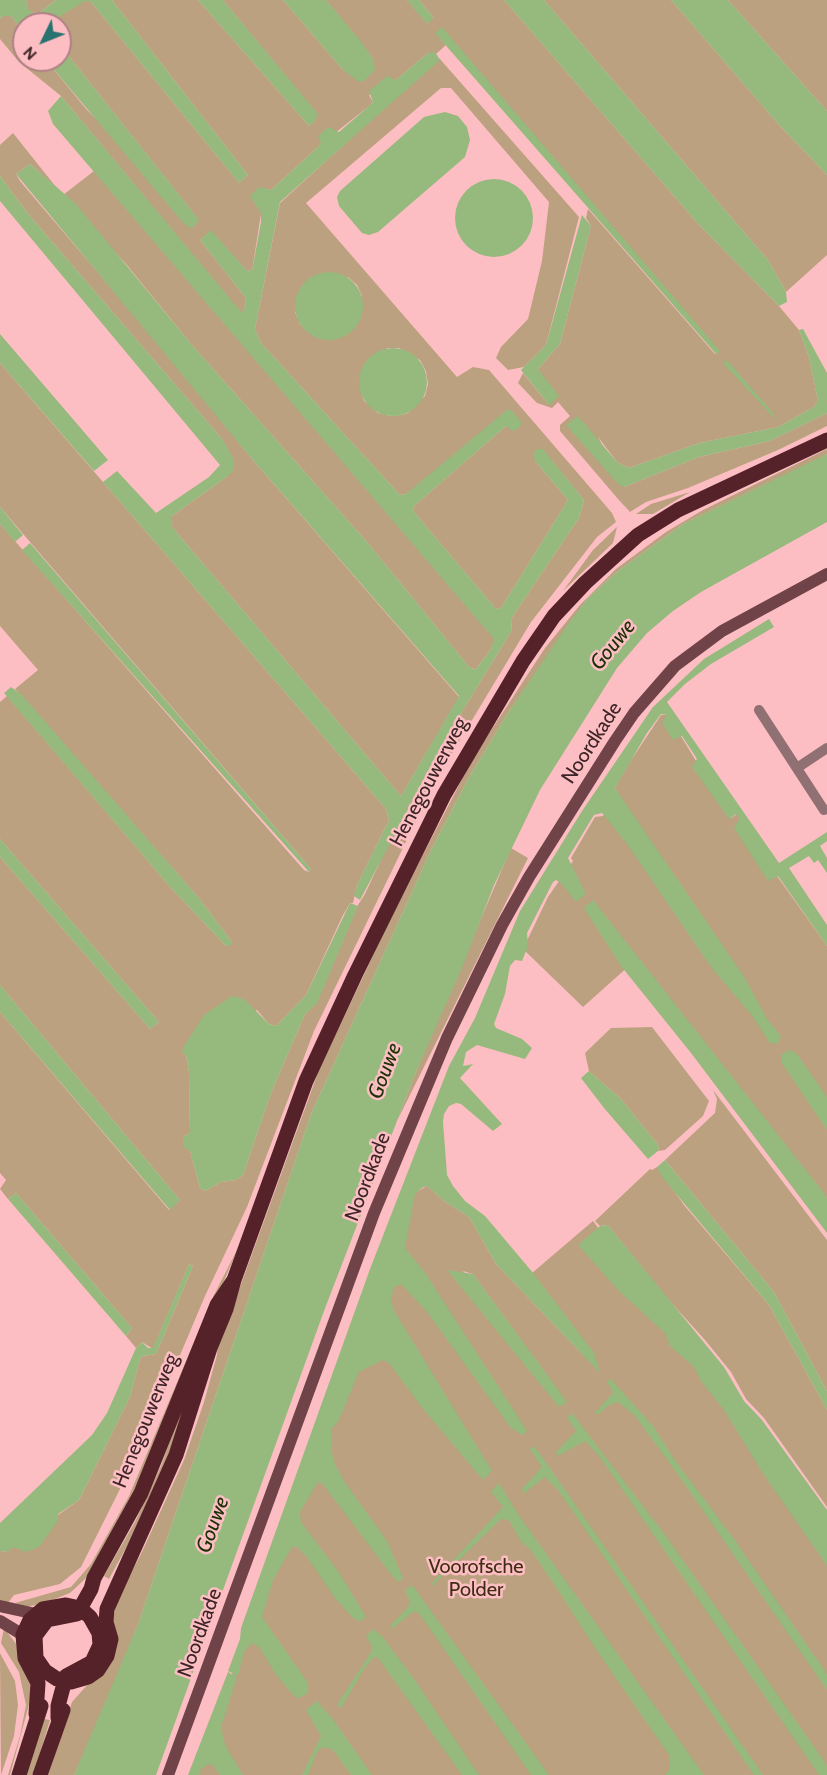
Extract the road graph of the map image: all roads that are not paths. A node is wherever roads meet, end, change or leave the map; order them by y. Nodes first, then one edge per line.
1 (827, 440) edge
2 (827, 574) edge
3 (759, 710) dead end
4 (827, 748) edge
5 (797, 768) junction
6 (824, 810) dead end
7 (234, 1280) junction
8 (0, 1606) edge
9 (73, 1607) junction
10 (36, 1614) junction
11 (0, 1622) edge
12 (100, 1622) junction
13 (28, 1639) junction
14 (45, 1671) junction
15 (71, 1681) junction
16 (36, 1714) junction
17 (19, 1775) edge
18 (40, 1775) edge
19 (168, 1775) edge

1 - 7 main road, Henegouwerweg
2 - 19 street, Noordkade
3 - 5 street
4 - 5 street
5 - 6 street
7 - 9 main road, Henegouwerweg
7 - 12 main road, Henegouwerweg
8 - 10 street
9 - 10 main road
9 - 12 main road
9 - 13 main road
10 - 13 main road
11 - 13 street
12 - 15 main road
13 - 14 main road
13 - 16 main road
14 - 15 main road
14 - 16 main road
15 - 18 main road
16 - 17 main road

